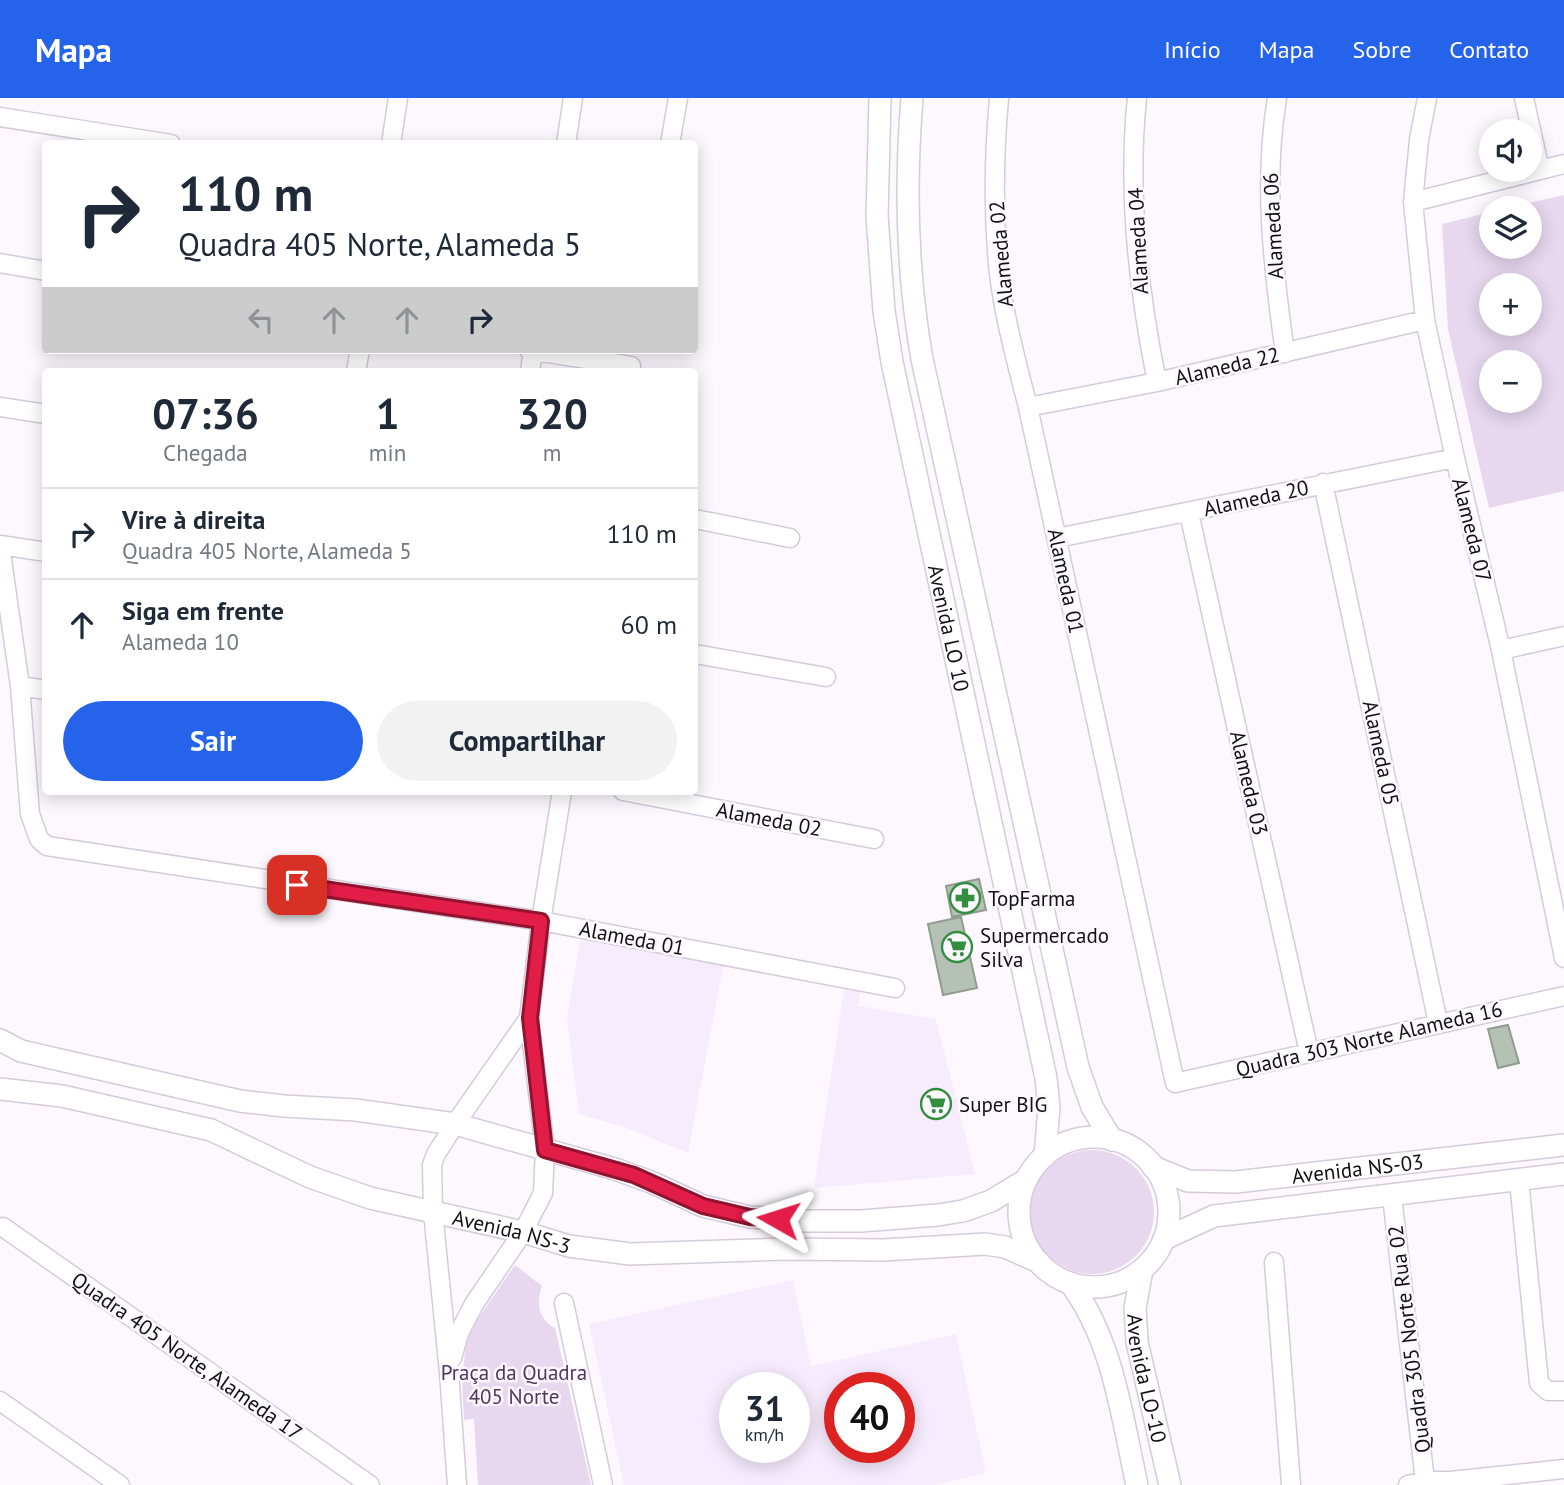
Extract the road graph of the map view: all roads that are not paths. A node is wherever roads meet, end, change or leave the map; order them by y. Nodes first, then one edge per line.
1 (398, 98) edge
2 (573, 98) edge
3 (678, 98) edge
4 (880, 98) edge
5 (912, 98) edge
6 (999, 98) edge
7 (1137, 98) edge
8 (1277, 98) edge
9 (1427, 98) edge
10 (1524, 98) edge
11 (0, 117) edge
12 (1529, 119) edge
13 (145, 140) edge
14 (392, 140) edge
15 (567, 140) edge
16 (671, 140) edge
17 (1564, 164) edge
18 (1542, 170) edge
19 (1492, 182) edge
20 (1413, 202) junction
21 (0, 263) edge
22 (42, 270) edge
23 (1425, 320) junction
24 (1285, 353) junction
25 (564, 354) edge
26 (631, 362) edge
27 (1157, 382) junction
28 (0, 407) edge
29 (1028, 407) junction
30 (42, 413) edge
31 (1455, 458) junction
32 (1323, 483) junction
33 (1189, 513) junction
34 (698, 520) edge
35 (790, 538) dead end
36 (1057, 538) junction
37 (0, 545) edge
38 (42, 551) edge
39 (1564, 636) edge
40 (1501, 650) junction
41 (698, 655) edge
42 (826, 677) dead end
43 (20, 686) junction
44 (42, 689) edge
45 (561, 795) edge
46 (644, 795) edge
47 (874, 839) dead end
48 (541, 921) junction
49 (1564, 958) edge
50 (895, 988) dead end
51 (1564, 996) edge
52 (530, 1018) junction
53 (1438, 1023) junction
54 (0, 1040) edge
55 (1309, 1052) junction
56 (1175, 1083) joint
57 (0, 1089) edge
58 (454, 1124) junction
59 (1112, 1140) junction
60 (1564, 1145) edge
61 (545, 1150) junction
62 (1045, 1156) junction
63 (1153, 1167) junction
64 (1564, 1174) edge
65 (1027, 1179) junction
66 (1519, 1180) junction
67 (1392, 1196) junction
68 (433, 1212) junction
69 (3, 1227) dead end
70 (523, 1232) junction
71 (1164, 1239) junction
72 (1039, 1262) junction
73 (1274, 1262) dead end
74 (1142, 1270) junction
75 (1070, 1283) junction
76 (564, 1303) dead end
77 (449, 1372) junction
78 (1564, 1391) edge
79 (0, 1401) edge
80 (1564, 1469) edge
81 (1524, 1479) edge
82 (1417, 1483) edge
83 (1450, 1483) edge
84 (120, 1485) edge
85 (370, 1485) edge
86 (457, 1485) edge
87 (603, 1485) edge
88 (1137, 1485) edge
89 (1170, 1485) edge
90 (1291, 1485) edge

1 - 14 street
2 - 15 street
3 - 16 street
4 - 62 street, Avenida LO 10
5 - 59 street, Avenida LO 10
6 - 29 street, Alameda 02
7 - 27 street, Alameda 04
8 - 24 street, Alameda 06
9 - 20 street, Alameda 07
10 - 12 street
11 - 13 street
17 - 18 street
19 - 20 street
20 - 23 street, Alameda 07
21 - 22 street
23 - 24 street, Alameda 22
23 - 31 street, Alameda 07
24 - 27 street, Alameda 22
25 - 26 street
27 - 29 street, Alameda 22
28 - 30 street
29 - 36 street, Alameda 01
31 - 32 street, Alameda 20
31 - 40 street, Alameda 07
32 - 33 street, Alameda 20
32 - 53 street, Alameda 05
33 - 36 street, Alameda 20
33 - 55 street, Alameda 03
34 - 35 street
36 - 56 street, Alameda 01
37 - 38 street
37 - 43 street
39 - 40 street
40 - 49 street, Alameda 07
41 - 42 street
43 - 44 street
43 - 48 street, Alameda 01
45 - 48 street
46 - 47 street, Alameda 02
48 - 50 street, Alameda 01
48 - 52 street
51 - 53 street, Quadra 303 Norte Alameda 16
52 - 58 street
52 - 61 street
53 - 55 street, Quadra 303 Norte Alameda 16
54 - 58 street, Avenida NS-3
55 - 56 street, Quadra 303 Norte Alameda 16
57 - 68 street, Avenida NS-3
58 - 61 street, Avenida NS-3
58 - 68 street
59 - 62 street, Avenida NS-3
59 - 63 street, Avenida NS-3
60 - 63 street, Avenida NS-03
61 - 65 street, Avenida NS-3
61 - 70 street
62 - 65 street, Avenida NS-3
63 - 71 street, Avenida NS-3
64 - 66 street, Avenida NS-03
65 - 72 street, Avenida NS-3
66 - 67 street, Avenida NS-03
66 - 78 street
67 - 71 street, Avenida NS-03
67 - 82 street, Quadra 305 Norte Rua 02
68 - 70 street, Avenida NS-3
68 - 77 street
69 - 85 street, Quadra 405 Norte, Alameda 17
70 - 72 street, Avenida NS-3
70 - 77 street
71 - 74 street, Avenida NS-3
72 - 75 street, Avenida NS-3
73 - 90 street
74 - 75 street, Avenida NS-3
74 - 89 street, Avenida LO-10
75 - 88 street, Avenida LO-10
76 - 87 street
77 - 86 street
79 - 84 street
80 - 81 street
81 - 83 street
82 - 83 street

